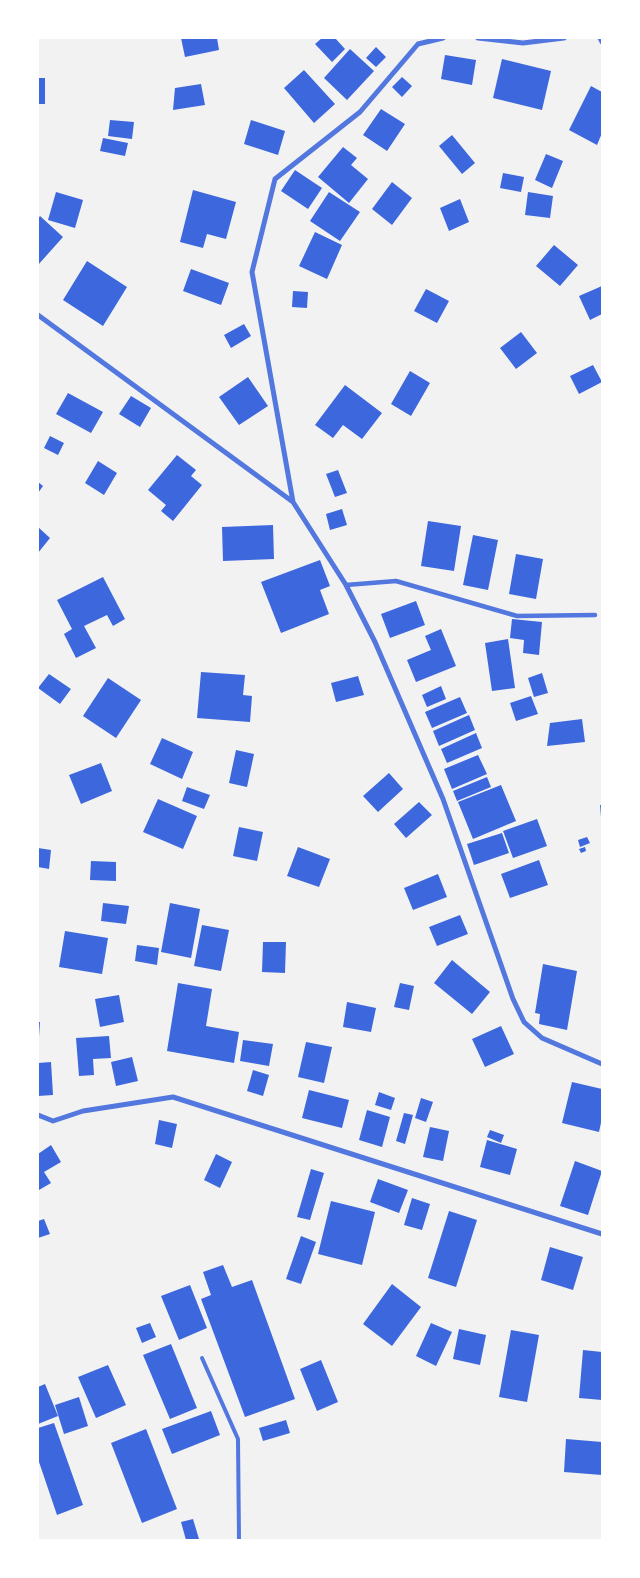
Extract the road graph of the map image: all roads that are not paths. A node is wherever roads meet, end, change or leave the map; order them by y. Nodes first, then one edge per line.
1 (443, 38) edge
2 (478, 38) edge
3 (564, 38) edge
4 (600, 38) edge
5 (602, 42) edge
6 (38, 315) edge
7 (293, 502) junction
8 (346, 585) junction
9 (596, 615) dead end
10 (602, 1064) edge
11 (38, 1115) edge
12 (602, 1234) edge
13 (202, 1358) dead end
14 (239, 1540) edge

1 - 7 street
2 - 3 street
4 - 5 street
6 - 7 street
7 - 8 street
8 - 9 street
8 - 10 street
11 - 12 street
13 - 14 lane

